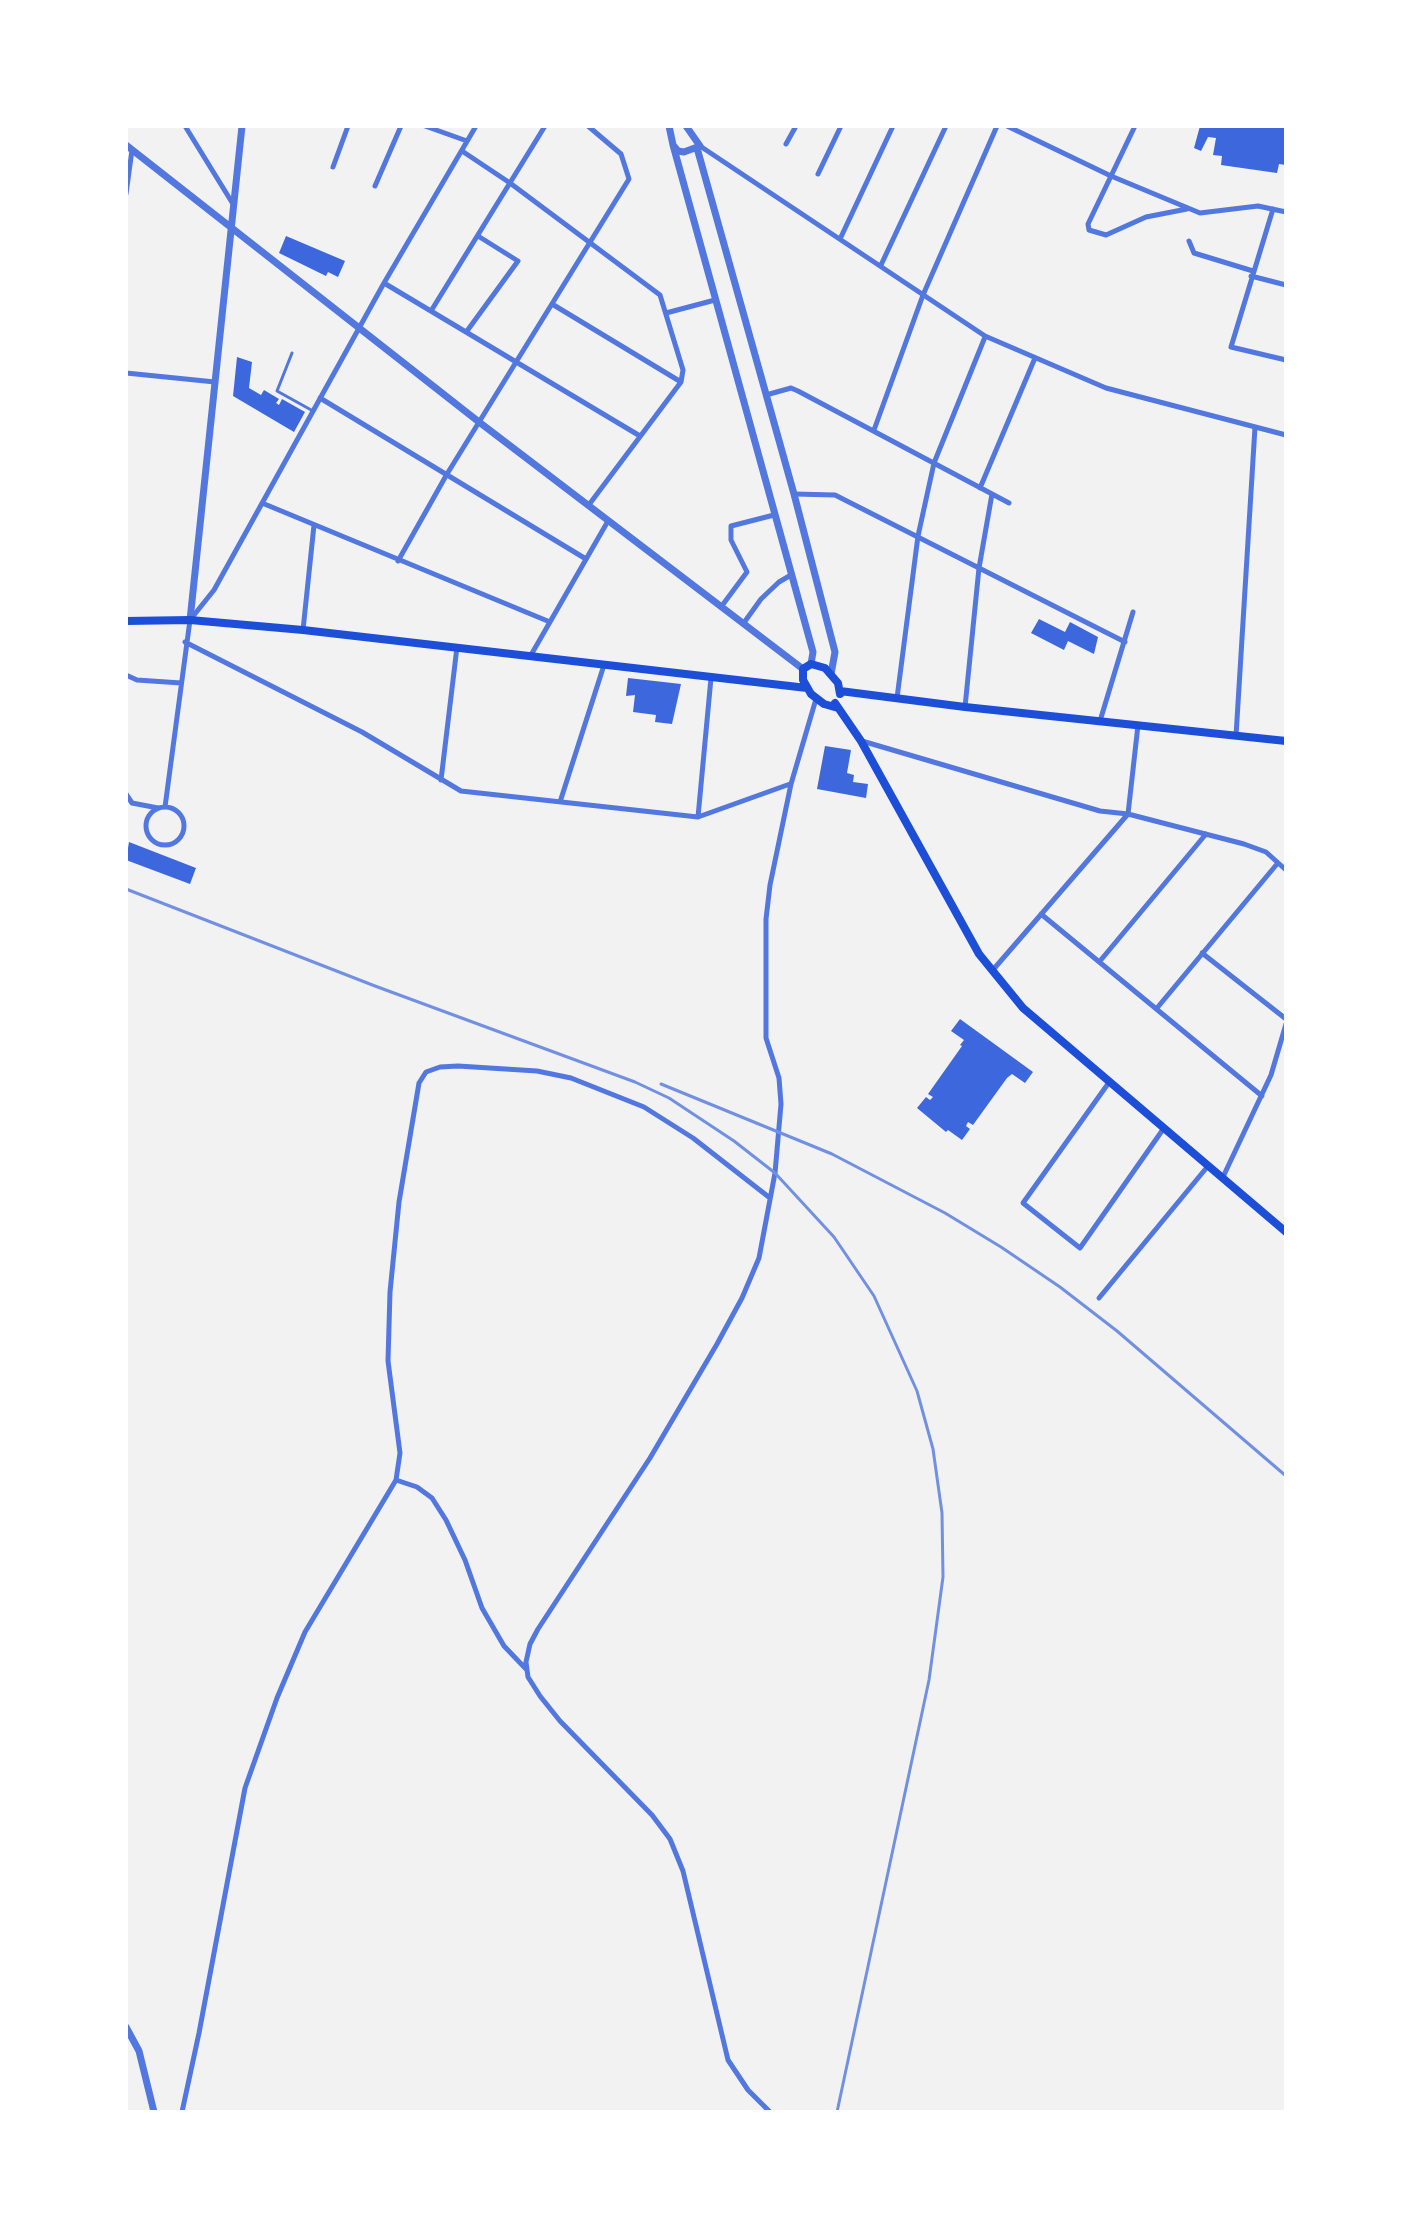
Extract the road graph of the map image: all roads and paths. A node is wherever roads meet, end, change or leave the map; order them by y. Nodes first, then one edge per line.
1 (185, 126) edge
2 (242, 126) edge
3 (348, 126) edge
4 (401, 126) edge
5 (425, 126) edge
6 (476, 126) edge
7 (545, 126) edge
8 (588, 126) edge
9 (669, 126) edge
10 (686, 126) edge
11 (796, 126) edge
12 (841, 126) edge
13 (893, 126) edge
14 (946, 126) edge
15 (997, 126) edge
16 (1007, 126) edge
17 (1135, 126) edge
18 (467, 141) junction
19 (786, 144) dead end
20 (673, 145) junction
21 (698, 147) junction
22 (129, 148) edge
23 (462, 151) junction
24 (333, 167) dead end
25 (818, 174) dead end
26 (1111, 176) junction
27 (510, 183) junction
28 (375, 186) dead end
29 (126, 194) edge
30 (233, 205) junction
31 (1188, 208) junction
32 (1273, 209) junction
33 (1286, 212) edge
34 (232, 228) junction
35 (478, 236) junction
36 (841, 238) junction
37 (1189, 241) dead end
38 (589, 242) junction
39 (881, 265) junction
40 (1252, 274) junction
41 (384, 283) junction
42 (1286, 285) edge
43 (923, 295) junction
44 (716, 300) junction
45 (551, 304) junction
46 (431, 311) junction
47 (666, 313) junction
48 (360, 328) junction
49 (467, 331) junction
50 (985, 336) junction
51 (292, 353) dead end
52 (1035, 358) junction
53 (1286, 360) edge
54 (516, 361) junction
55 (126, 373) edge
56 (215, 382) junction
57 (681, 382) junction
58 (765, 396) junction
59 (320, 398) junction
60 (313, 411) junction
61 (479, 422) junction
62 (1255, 427) junction
63 (874, 430) junction
64 (1286, 435) edge
65 (640, 436) junction
66 (934, 463) junction
67 (447, 474) junction
68 (980, 488) junction
69 (794, 494) junction
70 (992, 494) junction
71 (262, 503) junction
72 (1009, 503) dead end
73 (588, 506) junction
74 (774, 515) junction
75 (608, 521) junction
76 (314, 525) junction
77 (918, 536) junction
78 (586, 559) junction
79 (398, 561) junction
80 (979, 568) junction
81 (791, 575) junction
82 (721, 607) junction
83 (1133, 612) dead end
84 (190, 620) junction
85 (126, 621) edge
86 (550, 622) junction
87 (743, 625) junction
88 (303, 630) junction
89 (185, 642) junction
90 (1125, 642) junction
91 (457, 647) junction
92 (531, 656) junction
93 (604, 665) junction
94 (807, 666) junction
95 (831, 674) junction
96 (126, 675) edge
97 (711, 678) junction
98 (181, 683) junction
99 (807, 688) junction
100 (840, 691) junction
101 (816, 699) junction
102 (897, 699) junction
103 (837, 706) junction
104 (965, 707) junction
105 (1100, 721) junction
106 (1138, 725) junction
107 (1236, 736) junction
108 (861, 741) junction
109 (1286, 741) edge
110 (441, 780) junction
111 (791, 784) junction
112 (126, 794) edge
113 (560, 802) junction
114 (162, 808) junction
115 (1128, 814) junction
116 (698, 817) junction
117 (1206, 834) junction
118 (1277, 864) junction
119 (1286, 870) edge
120 (1041, 914) junction
121 (1202, 953) junction
122 (1100, 961) junction
123 (992, 971) junction
124 (1157, 1008) junction
125 (1286, 1021) edge
126 (1111, 1081) junction
127 (1262, 1096) junction
128 (1164, 1128) junction
129 (1208, 1165) junction
130 (1223, 1177) junction
131 (770, 1198) junction
132 (1286, 1232) edge
133 (1099, 1298) dead end
134 (396, 1480) junction
135 (527, 1669) junction
136 (126, 2027) edge
137 (154, 2112) edge
138 (182, 2112) edge
139 (770, 2112) edge

1 - 30 street
2 - 30 street
3 - 24 street
4 - 28 street
5 - 18 street
6 - 18 street
7 - 27 street
8 - 38 street
9 - 20 street
10 - 21 street
11 - 19 street
12 - 25 street
13 - 36 street
14 - 39 street
15 - 43 street
16 - 26 street
17 - 26 street
18 - 23 street
20 - 21 street
20 - 44 street
21 - 36 street
21 - 58 street
22 - 29 street
22 - 34 street
23 - 27 street
23 - 41 street
26 - 31 street
26 - 31 street
27 - 35 street
27 - 38 street
30 - 34 street
31 - 32 street
32 - 33 street
32 - 40 street
34 - 48 street
34 - 56 street
35 - 46 street
35 - 49 street
36 - 39 street
37 - 40 street
38 - 45 street
38 - 47 street
39 - 43 street
40 - 42 street
40 - 53 street
41 - 46 street
41 - 48 street
43 - 50 street
43 - 63 street
44 - 47 street
44 - 74 street
45 - 54 street
45 - 57 street
46 - 49 street
47 - 57 street
48 - 59 street
48 - 61 street
49 - 54 street
50 - 52 street
50 - 66 street
51 - 60 lane
52 - 62 street
52 - 68 street
54 - 61 street
54 - 65 street
55 - 56 street
56 - 84 street
57 - 65 street
58 - 63 street
58 - 69 street
59 - 60 street
59 - 67 street
60 - 71 street
61 - 67 street
61 - 73 street
62 - 64 street
62 - 107 street
63 - 66 street
65 - 73 street
66 - 68 street
66 - 77 street
67 - 78 street
67 - 79 street
68 - 70 street
69 - 77 street
69 - 95 street
70 - 72 street
70 - 80 street
71 - 76 street
71 - 84 street
73 - 75 street
74 - 81 street
74 - 82 street
75 - 78 street
75 - 82 street
76 - 79 street
76 - 88 street
77 - 80 street
77 - 102 street
78 - 86 street
79 - 86 street
80 - 90 street
80 - 104 street
81 - 87 street
81 - 94 street
82 - 87 street
83 - 90 street
84 - 85 main road
84 - 88 main road
84 - 89 street
86 - 92 street
87 - 94 street
88 - 91 main road
89 - 98 street
89 - 110 street
90 - 105 street
91 - 92 main road
91 - 110 street
92 - 93 main road
93 - 97 main road
93 - 113 street
94 - 95 main road
94 - 99 main road
95 - 100 main road
96 - 98 street
97 - 99 main road
97 - 116 street
98 - 114 street
99 - 101 main road
100 - 102 main road
100 - 103 main road
101 - 103 main road
101 - 111 street
102 - 104 main road
103 - 108 main road
104 - 105 main road
105 - 106 main road
106 - 107 main road
106 - 115 street
107 - 109 main road
108 - 115 street
108 - 123 main road
110 - 113 street
111 - 116 street
111 - 131 street
112 - 114 street
113 - 116 street
114 - 114 street
115 - 117 street
115 - 120 street
117 - 118 street
117 - 122 street
118 - 119 street
118 - 121 street
120 - 122 street
120 - 123 street
121 - 124 street
121 - 125 street
122 - 124 street
123 - 126 main road
124 - 127 street
125 - 127 street
126 - 128 main road
126 - 128 street
127 - 130 street
128 - 129 main road
129 - 130 main road
129 - 133 street
130 - 132 main road
131 - 134 street
131 - 135 street
134 - 135 street
134 - 138 street
135 - 139 street
136 - 137 street

